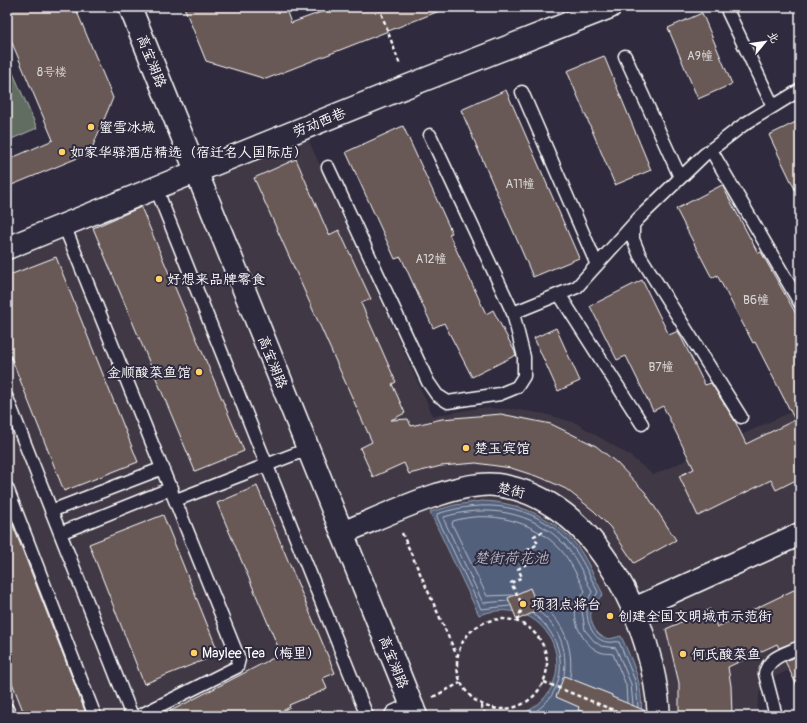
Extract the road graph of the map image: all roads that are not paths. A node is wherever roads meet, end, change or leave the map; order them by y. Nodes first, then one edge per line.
1 (130, 7) edge
2 (610, 7) edge
3 (728, 12) dead end
4 (625, 56) dead end
5 (800, 90) edge
6 (522, 92) dead end
7 (772, 106) junction
8 (430, 135) dead end
9 (711, 150) junction
10 (328, 167) dead end
11 (196, 171) junction
12 (680, 177) junction
13 (156, 188) junction
14 (64, 225) junction
15 (632, 225) junction
16 (7, 248) edge
17 (597, 265) junction
18 (559, 294) junction
19 (800, 303) edge
20 (513, 313) junction
21 (7, 398) edge
22 (741, 417) dead end
23 (642, 424) dead end
24 (308, 449) junction
25 (267, 465) junction
26 (163, 468) junction
27 (7, 488) edge
28 (172, 488) junction
29 (176, 500) junction
30 (51, 511) junction
31 (60, 533) junction
32 (342, 534) junction
33 (800, 534) edge
34 (634, 609) junction
35 (800, 647) edge
36 (7, 709) edge
37 (408, 713) edge
38 (10, 716) edge
39 (95, 716) edge
40 (132, 716) edge
41 (139, 716) edge
42 (367, 716) edge
43 (659, 716) edge
44 (776, 716) edge

1 - 11 street, 高宝湖路
2 - 11 street, 劳动西巷
3 - 7 lane
4 - 12 lane
5 - 7 lane
6 - 17 lane
7 - 9 lane
8 - 20 lane
9 - 12 lane
9 - 19 lane
10 - 20 lane
11 - 13 street, 劳动西巷
11 - 24 street, 高宝湖路
12 - 15 lane
13 - 14 street, 劳动西巷
13 - 25 lane
14 - 16 street, 劳动西巷
14 - 26 lane
15 - 17 lane
15 - 22 lane
17 - 18 lane
18 - 20 lane
18 - 23 lane
21 - 30 lane
24 - 25 lane
24 - 32 street, 高宝湖路
25 - 29 lane
25 - 42 lane
26 - 28 lane
26 - 30 lane
27 - 39 lane
28 - 29 lane
28 - 31 lane
29 - 41 lane
30 - 31 lane
31 - 40 lane
32 - 34 street, 楚街
32 - 37 street, 高宝湖路
33 - 34 street
34 - 43 street, 楚街
35 - 44 lane
36 - 38 lane

